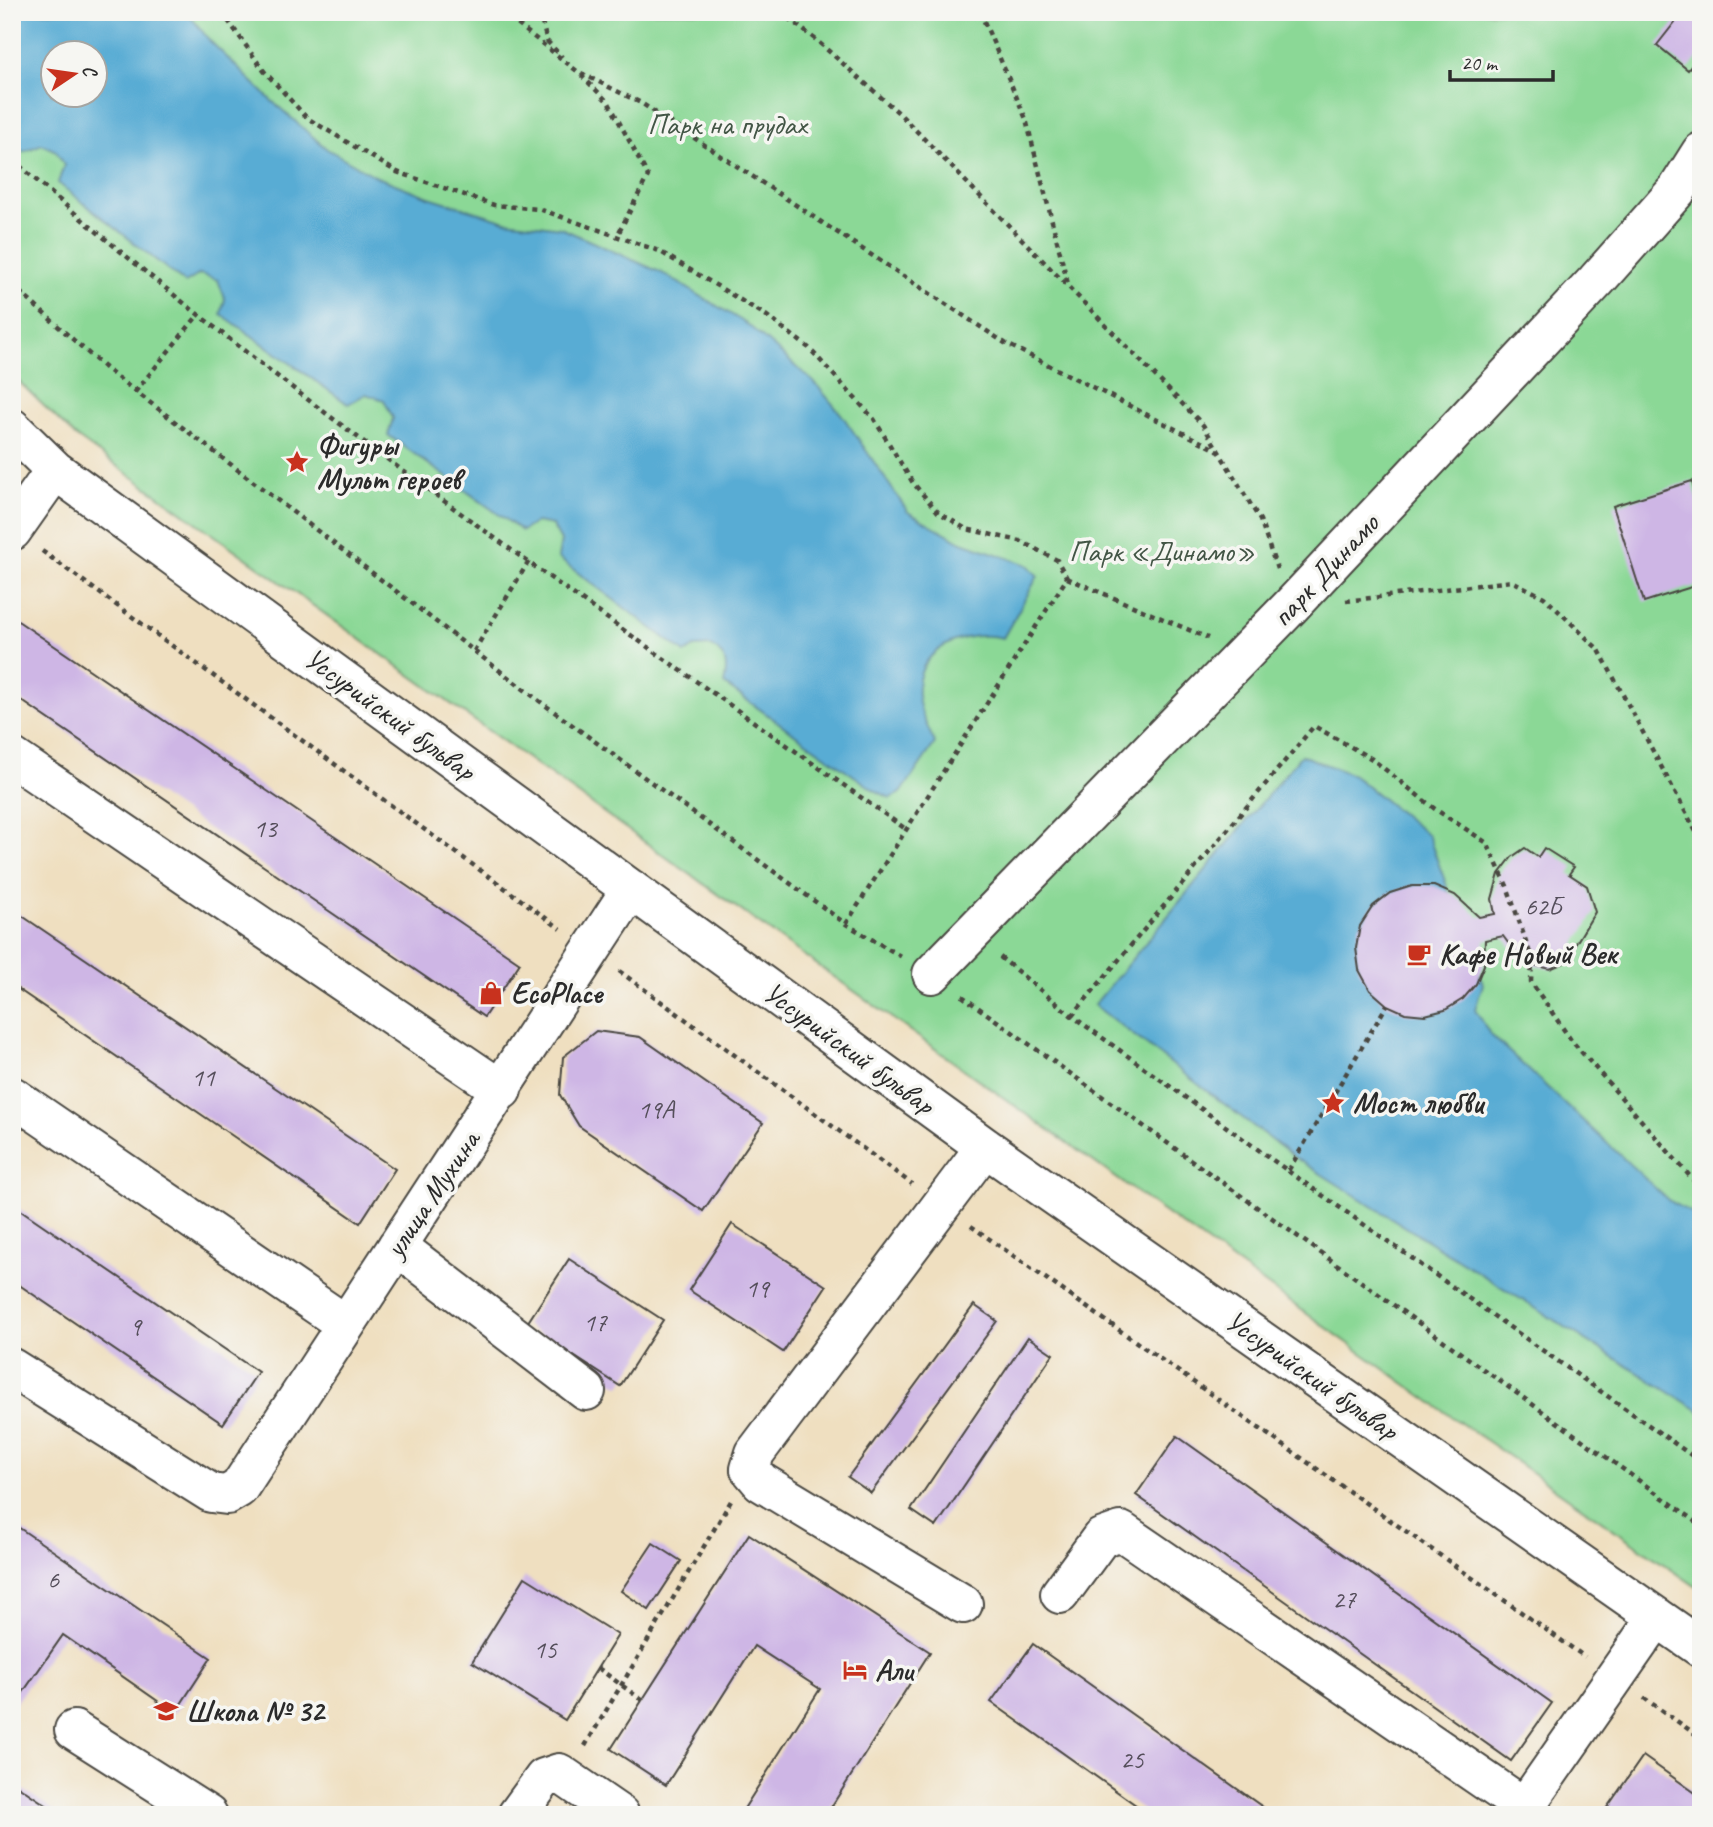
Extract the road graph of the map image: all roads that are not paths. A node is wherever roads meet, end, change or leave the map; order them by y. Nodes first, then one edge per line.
1 (1701, 152) edge
2 (12, 428) edge
3 (55, 470) junction
4 (13, 530) edge
5 (12, 757) edge
6 (631, 889) junction
7 (932, 974) road end
8 (502, 1090) junction
9 (12, 1096) edge
10 (985, 1147) junction
11 (397, 1246) junction
12 (345, 1324) junction
13 (12, 1368) edge
14 (586, 1391) dead end
15 (1060, 1594) dead end
16 (963, 1604) dead end
17 (1657, 1617) junction
18 (1701, 1648) edge
19 (74, 1730) dead end
20 (1521, 1811) edge
21 (208, 1815) edge
22 (517, 1815) edge
23 (620, 1815) edge

1 - 7 street, парк Динамо
2 - 3 street, Уссурийский бульвар
3 - 4 street
3 - 6 street, Уссурийский бульвар
5 - 8 street
6 - 8 street, улица Мухина
6 - 10 street, Уссурийский бульвар
8 - 11 street, улица Мухина
9 - 12 street
10 - 16 street
10 - 17 street, Уссурийский бульвар
11 - 12 street, улица Мухина
11 - 14 street
12 - 13 street, улица Мухина
15 - 20 street
17 - 18 street, Уссурийский бульвар
17 - 20 street
19 - 21 street
22 - 23 street

